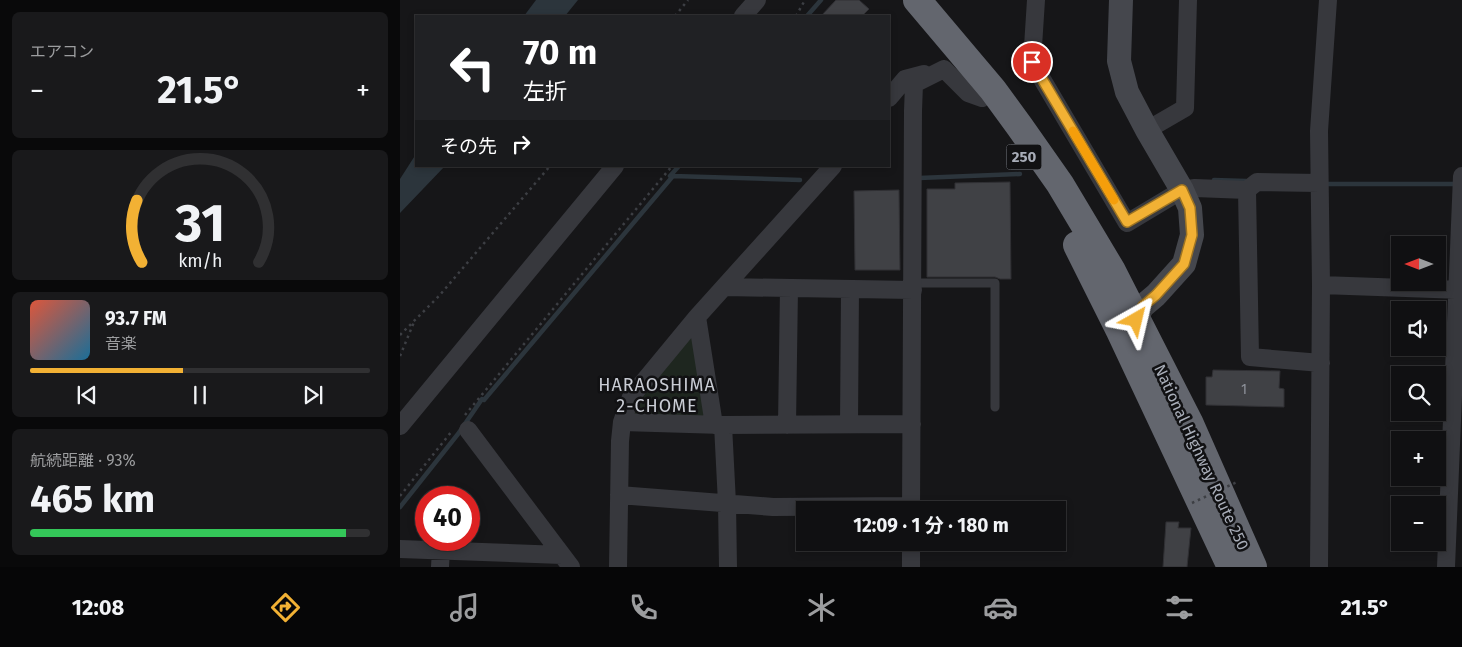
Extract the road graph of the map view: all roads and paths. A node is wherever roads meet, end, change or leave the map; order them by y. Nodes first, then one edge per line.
1 (688, 0) edge
2 (757, 0) edge
3 (805, 0) edge
4 (902, 0) edge
5 (917, 0) edge
6 (1036, 0) edge
7 (1121, 0) edge
8 (1188, 0) edge
9 (1328, 0) edge
10 (676, 15) edge
11 (744, 15) edge
12 (797, 15) edge
13 (944, 69) junction
14 (890, 97) edge
15 (982, 98) junction
16 (1147, 130) junction
17 (549, 167) edge
18 (614, 167) edge
19 (671, 167) edge
20 (832, 167) edge
21 (1462, 176) edge
22 (1319, 183) junction
23 (1182, 190) junction
24 (1247, 190) junction
25 (1321, 285) junction
26 (913, 286) junction
27 (724, 287) junction
28 (789, 288) junction
29 (850, 289) junction
30 (1459, 290) edge
31 (697, 317) junction
32 (1136, 320) junction
33 (414, 321) junction
34 (400, 335) edge
35 (400, 356) edge
36 (1321, 363) junction
37 (995, 407) dead end
38 (622, 422) junction
39 (849, 424) junction
40 (912, 424) junction
41 (719, 425) junction
42 (787, 425) junction
43 (400, 426) edge
44 (460, 427) junction
45 (1237, 482) dead end
46 (619, 495) junction
47 (400, 496) edge
48 (911, 501) edge
49 (727, 503) junction
50 (1192, 503) dead end
51 (796, 507) edge
52 (400, 549) edge
53 (415, 549) edge
54 (442, 551) edge
55 (463, 551) edge
56 (911, 551) edge
57 (566, 561) edge
58 (440, 567) edge
59 (618, 567) edge
60 (728, 567) edge
61 (911, 567) edge
62 (1236, 567) edge
63 (1319, 567) edge
64 (1446, 567) edge

1 - 10 path
2 - 11 street
3 - 12 path
4 - 15 highway, National Highway Route 250 / 250
5 - 32 highway, National Highway Route 250 / 250
6 - 23 street
7 - 16 street
8 - 16 street
9 - 22 street
13 - 14 street
13 - 15 street
13 - 26 street
15 - 62 highway, National Highway Route 250 / 250
16 - 23 street
17 - 33 path
18 - 43 street
19 - 44 path
20 - 27 street
21 - 30 street
22 - 24 street
22 - 25 street
23 - 24 street
23 - 32 street
24 - 36 street
25 - 30 street
25 - 36 street
26 - 29 street
26 - 37 lane
26 - 40 street
27 - 28 street
27 - 31 street
28 - 29 street
28 - 42 street
29 - 39 street
30 - 64 street
31 - 38 street
31 - 41 street
32 - 62 highway, National Highway Route 250 / 250
33 - 34 path
33 - 35 path
36 - 63 street
38 - 41 street
38 - 46 street
39 - 40 street
39 - 42 street
40 - 48 street
41 - 42 street
41 - 49 street
44 - 47 path
44 - 57 street
45 - 50 path, bridge
46 - 49 street
46 - 59 street
49 - 51 street
49 - 60 street
52 - 53 street
54 - 58 street
55 - 57 street
56 - 61 street

